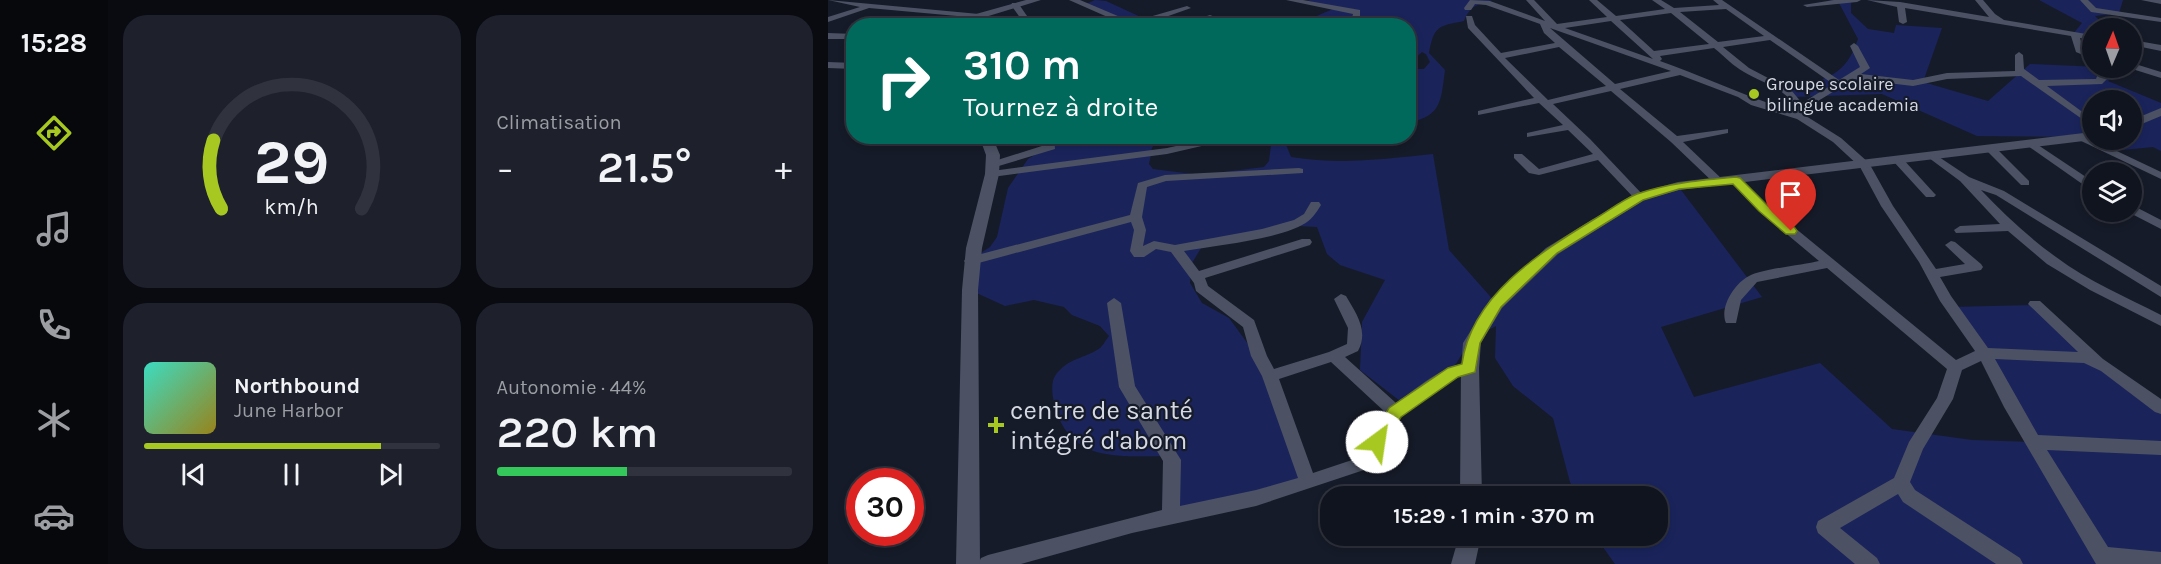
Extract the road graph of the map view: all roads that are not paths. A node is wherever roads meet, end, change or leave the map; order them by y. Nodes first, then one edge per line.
1 (832, 0) edge
2 (1036, 0) edge
3 (1073, 0) edge
4 (1290, 0) edge
5 (1530, 0) edge
6 (1593, 0) edge
7 (1656, 0) edge
8 (1717, 0) edge
9 (1857, 0) edge
10 (1871, 0) edge
11 (1979, 0) edge
12 (2084, 0) edge
13 (2145, 0) edge
14 (2161, 2) edge
15 (865, 3) edge
16 (1900, 4) junction
17 (1016, 5) junction
18 (1808, 5) dead end
19 (1728, 7) junction
20 (1187, 8) dead end
21 (1674, 10) junction
22 (979, 16) junction
23 (1992, 16) junction
24 (975, 18) edge
25 (1025, 18) edge
26 (1117, 18) edge
27 (1156, 18) edge
28 (1356, 18) edge
29 (1613, 18) junction
30 (1972, 18) junction
31 (828, 20) edge
32 (2161, 20) edge
33 (1903, 22) dead end
34 (1543, 23) junction
35 (2009, 24) junction
36 (1555, 27) junction
37 (2075, 34) junction
38 (2082, 35) edge
39 (828, 36) edge
40 (846, 37) edge
41 (1773, 37) junction
42 (1561, 45) junction
43 (2142, 45) edge
44 (1714, 46) junction
45 (1854, 46) dead end
46 (2161, 48) edge
47 (2082, 51) edge
48 (1653, 54) junction
49 (2019, 55) dead end
50 (1500, 56) junction
51 (828, 65) edge
52 (1664, 65) junction
53 (846, 66) edge
54 (2142, 69) edge
55 (1680, 72) junction
56 (2022, 73) junction
57 (2161, 75) edge
58 (1853, 76) junction
59 (2103, 78) edge
60 (2038, 83) junction
61 (1839, 84) junction
62 (1613, 88) junction
63 (1544, 101) junction
64 (1801, 112) junction
65 (2161, 112) edge
66 (1482, 113) dead end
67 (2082, 116) edge
68 (2142, 120) edge
69 (1570, 126) junction
70 (1724, 131) dead end
71 (1531, 135) dead end
72 (2082, 138) edge
73 (1675, 140) junction
74 (988, 144) edge
75 (1050, 144) edge
76 (1204, 144) edge
77 (2032, 144) junction
78 (1991, 149) junction
79 (2112, 150) edge
80 (1518, 156) dead end
81 (1599, 156) junction
82 (1933, 156) junction
83 (1898, 160) junction
84 (1865, 165) junction
85 (992, 169) junction
86 (1299, 171) dead end
87 (2161, 176) edge
88 (1964, 179) junction
89 (2082, 179) edge
90 (1736, 180) junction
91 (1719, 182) junction
92 (2025, 183) dead end
93 (1930, 195) dead end
94 (1638, 197) junction
95 (1316, 206) dead end
96 (2142, 215) edge
97 (1136, 218) junction
98 (2161, 225) edge
99 (2012, 228) junction
100 (1960, 230) dead end
101 (1306, 242) dead end
102 (1952, 245) dead end
103 (1175, 249) junction
104 (971, 261) junction
105 (1831, 263) junction
106 (1932, 274) junction
107 (1196, 276) junction
108 (2161, 292) edge
109 (1341, 299) dead end
110 (1114, 303) dead end
111 (2035, 304) dead end
112 (1731, 319) dead end
113 (2161, 321) edge
114 (1984, 353) junction
115 (1335, 356) junction
116 (2097, 362) junction
117 (1470, 368) junction
118 (1955, 368) junction
119 (1270, 376) junction
120 (2161, 408) edge
121 (1395, 412) junction
122 (2034, 442) junction
123 (2161, 448) edge
124 (1308, 483) junction
125 (1901, 483) junction
126 (1471, 486) edge
127 (1171, 517) junction
128 (1468, 546) edge
129 (2105, 560) edge
130 (2161, 561) edge
131 (968, 564) edge
132 (988, 564) edge
133 (1463, 564) edge
134 (1870, 564) edge
135 (2013, 564) edge

1 - 15 street
2 - 17 street
3 - 26 street
4 - 28 street
5 - 36 street
6 - 29 street
7 - 21 street
8 - 19 street
9 - 18 street
10 - 16 street
11 - 23 street
12 - 32 street
13 - 14 street
15 - 22 street
15 - 31 street
16 - 30 street
16 - 33 street
17 - 22 street
17 - 25 street
19 - 21 street
19 - 41 street
20 - 27 street
21 - 29 street
21 - 44 street
22 - 24 street
23 - 30 street
23 - 35 street
29 - 36 street
29 - 48 street
30 - 35 street
34 - 36 street
34 - 42 street
34 - 50 street
35 - 37 street
36 - 52 street
37 - 38 street
37 - 47 street
39 - 40 street
41 - 44 street
41 - 61 street
42 - 50 street
42 - 62 street
43 - 46 street
44 - 48 street
44 - 64 street
45 - 58 street
48 - 52 street
49 - 56 street
50 - 63 street
51 - 53 street
52 - 55 street
54 - 57 street
55 - 62 street
55 - 64 street
56 - 58 street
56 - 60 street
58 - 61 street
59 - 60 street
60 - 67 street
61 - 64 street
62 - 63 street
62 - 73 street
63 - 66 street
63 - 69 street
64 - 84 street
65 - 68 street
69 - 71 street
69 - 81 street
70 - 73 street
72 - 77 street
73 - 91 street
74 - 85 street
75 - 85 street
76 - 85 street
77 - 78 street
77 - 89 street
78 - 82 street
78 - 92 street
79 - 87 street
80 - 81 street
81 - 94 street
82 - 83 street
82 - 88 street
83 - 84 street
83 - 93 street
84 - 90 street
84 - 106 street
85 - 104 street
86 - 97 street
88 - 99 street
88 - 108 street
90 - 91 street
90 - 105 street
91 - 94 street
94 - 117 street
95 - 103 street
96 - 98 street
97 - 103 street
97 - 104 street
99 - 100 street
99 - 113 street
101 - 107 street
102 - 106 street
103 - 107 street
104 - 131 street
105 - 112 street
105 - 118 street
106 - 114 street
107 - 119 street
109 - 115 street
110 - 127 street
111 - 116 street
114 - 116 street
114 - 118 street
114 - 122 street
115 - 119 street
115 - 121 street
116 - 120 street
117 - 121 street
117 - 126 street
118 - 125 street
119 - 124 street
121 - 124 street
122 - 123 street
122 - 129 street
124 - 127 street
125 - 134 street
125 - 135 street
127 - 132 street
128 - 133 street
129 - 130 street

